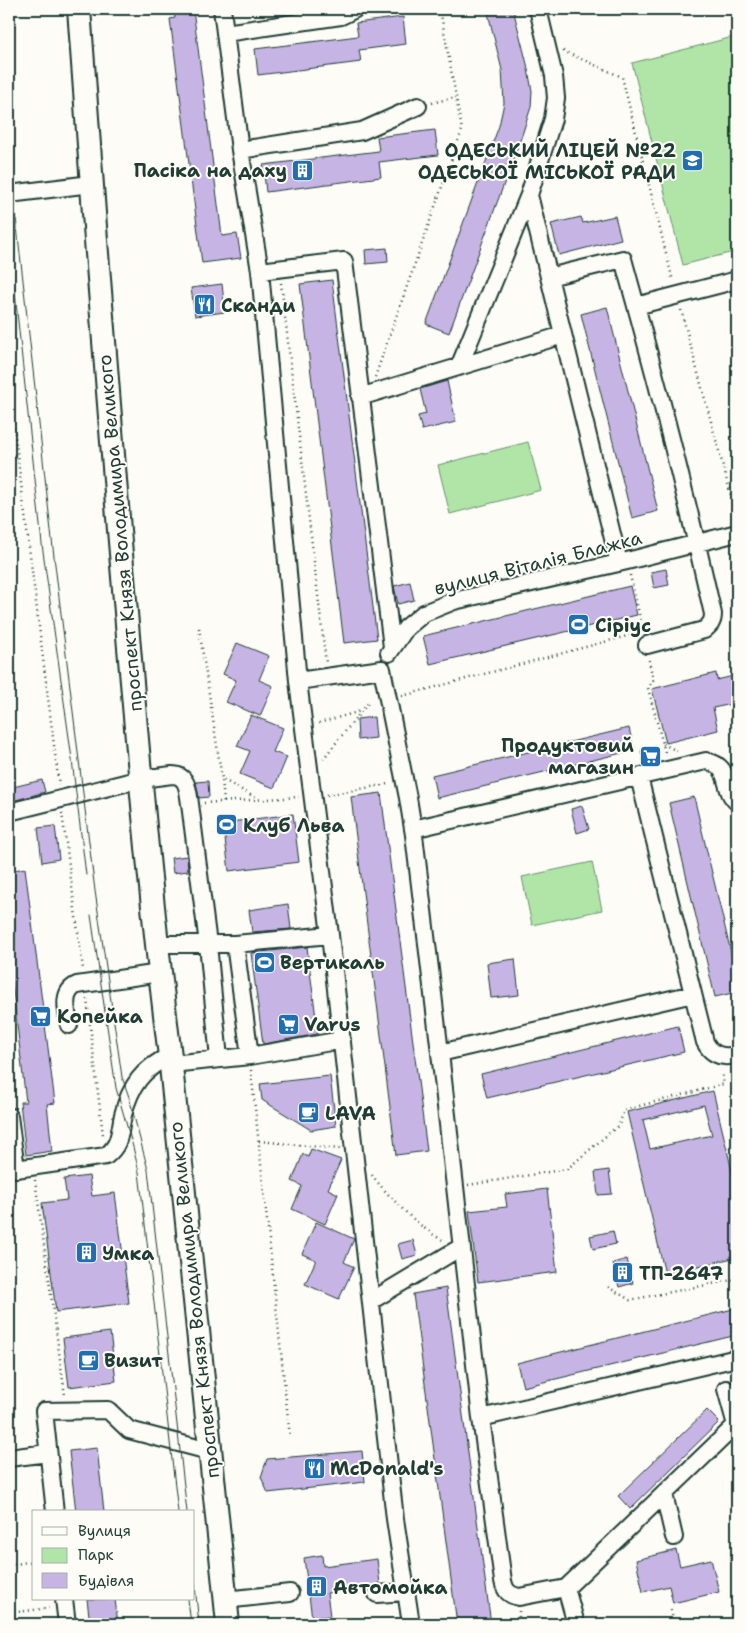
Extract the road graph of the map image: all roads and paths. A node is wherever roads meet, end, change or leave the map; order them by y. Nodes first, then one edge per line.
1 (79, 9) edge
2 (222, 9) edge
3 (355, 9) edge
4 (440, 9) edge
5 (538, 9) edge
6 (225, 33) junction
7 (546, 43) junction
8 (456, 97) junction
9 (418, 106) joint
10 (240, 150) junction
11 (91, 184) junction
12 (9, 194) edge
13 (529, 194) junction
14 (279, 269) junction
15 (260, 271) junction
16 (549, 277) junction
17 (737, 280) edge
18 (677, 295) junction
19 (636, 306) junction
20 (564, 335) junction
21 (459, 367) junction
22 (9, 388) edge
23 (364, 396) junction
24 (14, 425) junction
25 (9, 426) edge
26 (9, 454) edge
27 (17, 456) junction
28 (737, 520) edge
29 (737, 533) edge
30 (697, 543) junction
31 (623, 562) junction
32 (199, 628) dead end
33 (647, 645) joint
34 (392, 647) junction
35 (382, 669) junction
36 (328, 677) junction
37 (298, 681) junction
38 (389, 700) junction
39 (369, 702) dead end
40 (363, 710) junction
41 (304, 727) junction
42 (670, 769) junction
43 (310, 776) junction
44 (639, 777) junction
45 (141, 779) junction
46 (222, 779) junction
47 (332, 794) dead end
48 (313, 796) junction
49 (408, 798) junction
50 (60, 799) junction
51 (259, 800) junction
52 (224, 802) junction
53 (737, 802) edge
54 (190, 804) junction
55 (9, 812) edge
56 (413, 829) junction
57 (330, 935) junction
58 (157, 944) junction
59 (208, 944) junction
60 (234, 944) junction
61 (160, 973) junction
62 (86, 984) junction
63 (693, 994) junction
64 (69, 1025) dead end
65 (342, 1040) junction
66 (440, 1053) junction
67 (737, 1055) edge
68 (250, 1056) junction
69 (718, 1056) junction
70 (219, 1059) junction
71 (170, 1060) junction
72 (9, 1116) edge
73 (259, 1141) junction
74 (324, 1147) dead end
75 (354, 1150) junction
76 (106, 1156) junction
77 (33, 1166) junction
78 (455, 1188) junction
79 (461, 1247) junction
80 (737, 1279) edge
81 (608, 1287) dead end
82 (371, 1301) junction
83 (737, 1358) edge
84 (726, 1389) dead end
85 (67, 1410) junction
86 (481, 1418) junction
87 (736, 1425) edge
88 (290, 1436) dead end
89 (209, 1452) junction
90 (48, 1453) junction
91 (9, 1458) edge
92 (664, 1494) junction
93 (54, 1510) edge
94 (674, 1537) dead end
95 (32, 1561) edge
96 (9, 1565) edge
97 (566, 1588) junction
98 (406, 1592) junction
99 (290, 1593) dead end
100 (377, 1594) dead end
101 (225, 1600) junction
102 (65, 1603) edge
103 (671, 1610) dead end
104 (9, 1613) edge
105 (67, 1624) edge
106 (228, 1624) edge
107 (411, 1624) edge
108 (576, 1624) edge
109 (674, 1624) edge

1 - 11 highway, проспект Князя Володимира Великого
2 - 6 street
3 - 6 street
4 - 8 path
5 - 7 street
6 - 10 street
7 - 13 street
7 - 18 path
8 - 9 path
8 - 23 path
9 - 10 street
10 - 15 street
11 - 12 street
11 - 45 highway, проспект Князя Володимира Великого
13 - 16 street
13 - 21 street
14 - 15 street
14 - 23 street
14 - 36 path
15 - 37 street
16 - 19 street
16 - 20 street
17 - 18 street
18 - 19 street
18 - 28 path
19 - 30 street
20 - 21 street
20 - 31 street
21 - 23 street
22 - 24 path
23 - 34 street
24 - 25 path
24 - 27 path
26 - 27 path
27 - 50 path
29 - 30 street, вулиця Віталія Блажка
30 - 31 street, вулиця Віталія Блажка
30 - 33 street
31 - 34 street, вулиця Віталія Блажка
31 - 38 path
32 - 46 path
33 - 42 path
34 - 35 street, вулиця Віталія Блажка
35 - 36 street
35 - 38 street
36 - 37 street
37 - 41 street
38 - 49 street
39 - 40 path
40 - 41 path
40 - 43 path
41 - 43 street
42 - 44 street
42 - 53 street
43 - 48 street
44 - 56 street
44 - 63 street
45 - 50 street
45 - 54 street
45 - 58 highway, проспект Князя Володимира Великого
46 - 51 path
46 - 52 path
47 - 49 path
48 - 51 path
48 - 57 street
49 - 56 street
50 - 55 street
50 - 62 path
51 - 52 path
52 - 54 path
54 - 59 street
56 - 66 street
57 - 60 street
57 - 65 street
58 - 59 street
58 - 61 highway, проспект Князя Володимира Великого
59 - 60 street
59 - 70 street
60 - 68 street
61 - 62 street
61 - 71 highway, проспект Князя Володимира Великого
62 - 64 street
62 - 76 path
63 - 66 street
63 - 69 street
65 - 68 street
65 - 75 street
66 - 78 street
67 - 69 street
68 - 70 street
68 - 73 path
69 - 78 path
70 - 71 street
71 - 76 street
71 - 89 highway, проспект Князя Володимира Великого
72 - 77 street
73 - 74 path
73 - 88 path
75 - 79 path
75 - 82 street
76 - 77 street
77 - 85 path
78 - 79 street
79 - 82 street
79 - 86 street
80 - 81 path
82 - 98 street
83 - 86 street
84 - 87 street
85 - 89 street
85 - 90 street
86 - 97 street
87 - 92 street
89 - 101 highway, проспект Князя Володимира Великого
90 - 91 street
90 - 93 street
92 - 94 street
92 - 97 street
95 - 96 path
97 - 108 street
98 - 100 street
98 - 107 street
99 - 101 street
101 - 106 highway, проспект Князя Володимира Великого
102 - 104 path
102 - 105 street
103 - 109 path

